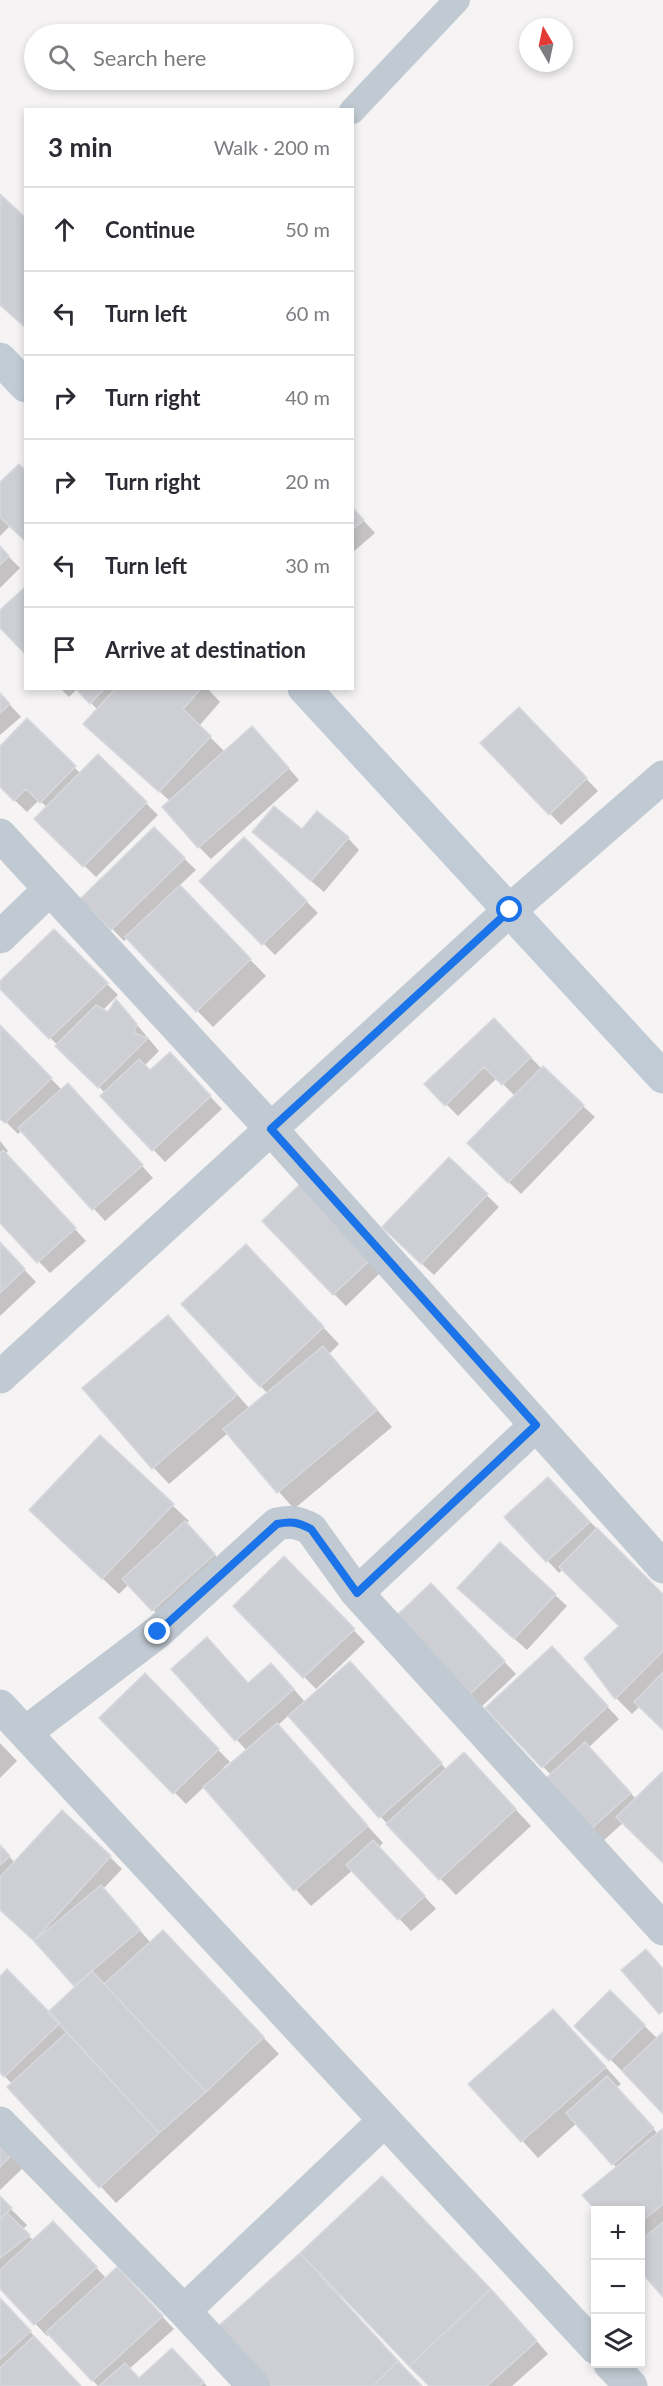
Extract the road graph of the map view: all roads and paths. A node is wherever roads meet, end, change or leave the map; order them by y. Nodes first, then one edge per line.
1 (457, 0) edge
2 (354, 109) edge
3 (0, 359) edge
4 (24, 384) edge
5 (306, 690) edge
6 (663, 777) edge
7 (0, 835) edge
8 (50, 889) junction
9 (510, 910) junction
10 (0, 938) edge
11 (663, 1077) edge
12 (271, 1129) junction
13 (0, 1377) edge
14 (536, 1425) junction
15 (663, 1567) edge
16 (357, 1593) junction
17 (0, 1706) edge
18 (25, 1733) junction
19 (663, 1929) edge
20 (384, 2121) junction
21 (0, 2123) edge
22 (184, 2311) junction
23 (591, 2343) edge
24 (614, 2368) edge
25 (254, 2386) edge
26 (631, 2386) edge

1 - 2 lane
3 - 4 main road
5 - 9 main road
6 - 9 street
7 - 8 street
8 - 10 street
8 - 12 street
9 - 11 main road
9 - 12 street
12 - 13 street
12 - 14 street
14 - 15 street
14 - 16 street
16 - 18 street
16 - 19 street
17 - 18 street
18 - 20 street
20 - 22 street
20 - 23 street
21 - 22 street
22 - 25 street
24 - 26 street

